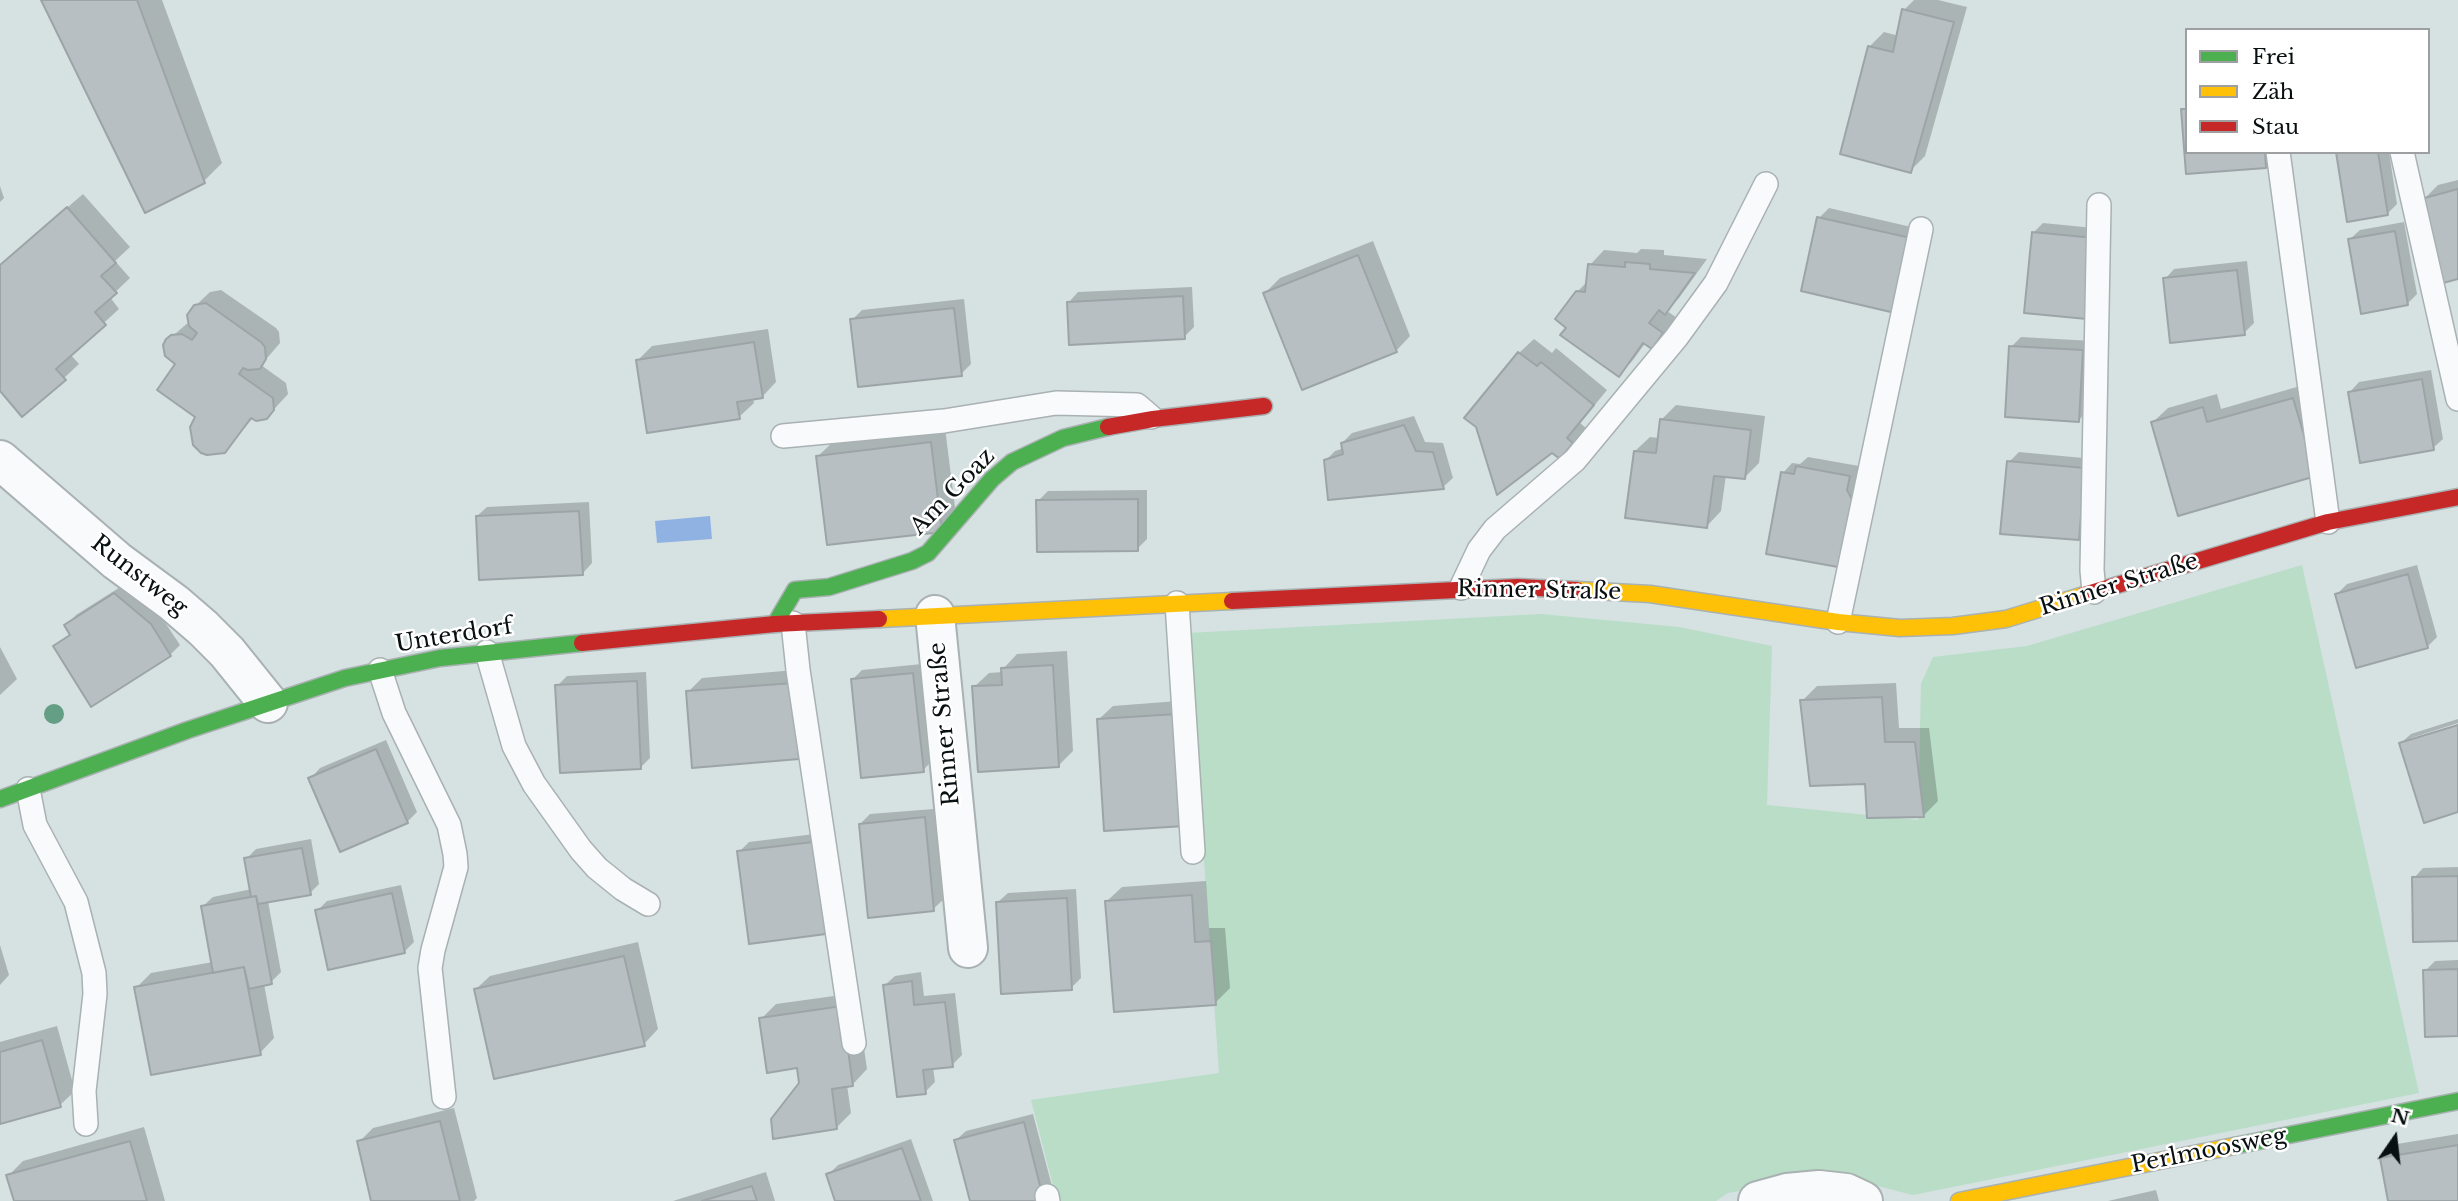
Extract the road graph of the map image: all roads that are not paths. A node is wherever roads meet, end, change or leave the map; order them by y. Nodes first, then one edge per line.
1 (2278, 154) edge
2 (2402, 154) edge
3 (1766, 184) dead end
4 (2099, 205) dead end
5 (1921, 229) dead end
6 (2458, 399) edge
7 (1264, 406) dead end
8 (1153, 419) junction
9 (783, 436) dead end
10 (0, 460) edge
11 (2458, 497) edge
12 (2328, 523) junction
13 (1461, 588) junction
14 (2094, 592) junction
15 (1177, 603) junction
16 (935, 615) junction
17 (1838, 622) junction
18 (784, 623) junction
19 (487, 652) junction
20 (380, 670) junction
21 (268, 702) junction
22 (28, 789) junction
23 (0, 799) edge
24 (1193, 852) dead end
25 (648, 904) dead end
26 (968, 948) dead end
27 (854, 1043) dead end
28 (444, 1097) dead end
29 (2458, 1101) edge
30 (86, 1124) dead end
31 (1758, 1201) edge
32 (1863, 1201) edge
33 (1959, 1201) edge

1 - 12 lane
2 - 6 lane
3 - 13 lane
4 - 14 lane
5 - 17 lane
7 - 8 main road, Am Goaz
8 - 9 lane
8 - 18 main road, Am Goaz
10 - 21 street, Runstweg
11 - 12 main road, Rinner Straße
12 - 14 main road, Rinner Straße
13 - 15 main road, Rinner Straße
13 - 17 main road, Rinner Straße
14 - 17 main road, Rinner Straße
15 - 16 main road, Rinner Straße
15 - 24 lane
16 - 18 main road, Unterdorf
16 - 26 street, Rinner Straße
18 - 19 main road, Unterdorf
18 - 27 lane
19 - 20 main road, Unterdorf
19 - 25 lane
20 - 21 main road, Unterdorf
20 - 28 lane
21 - 22 main road, Unterdorf
22 - 23 main road, Unterdorf
22 - 30 lane
29 - 33 main road, Perlmoosweg
31 - 32 street

